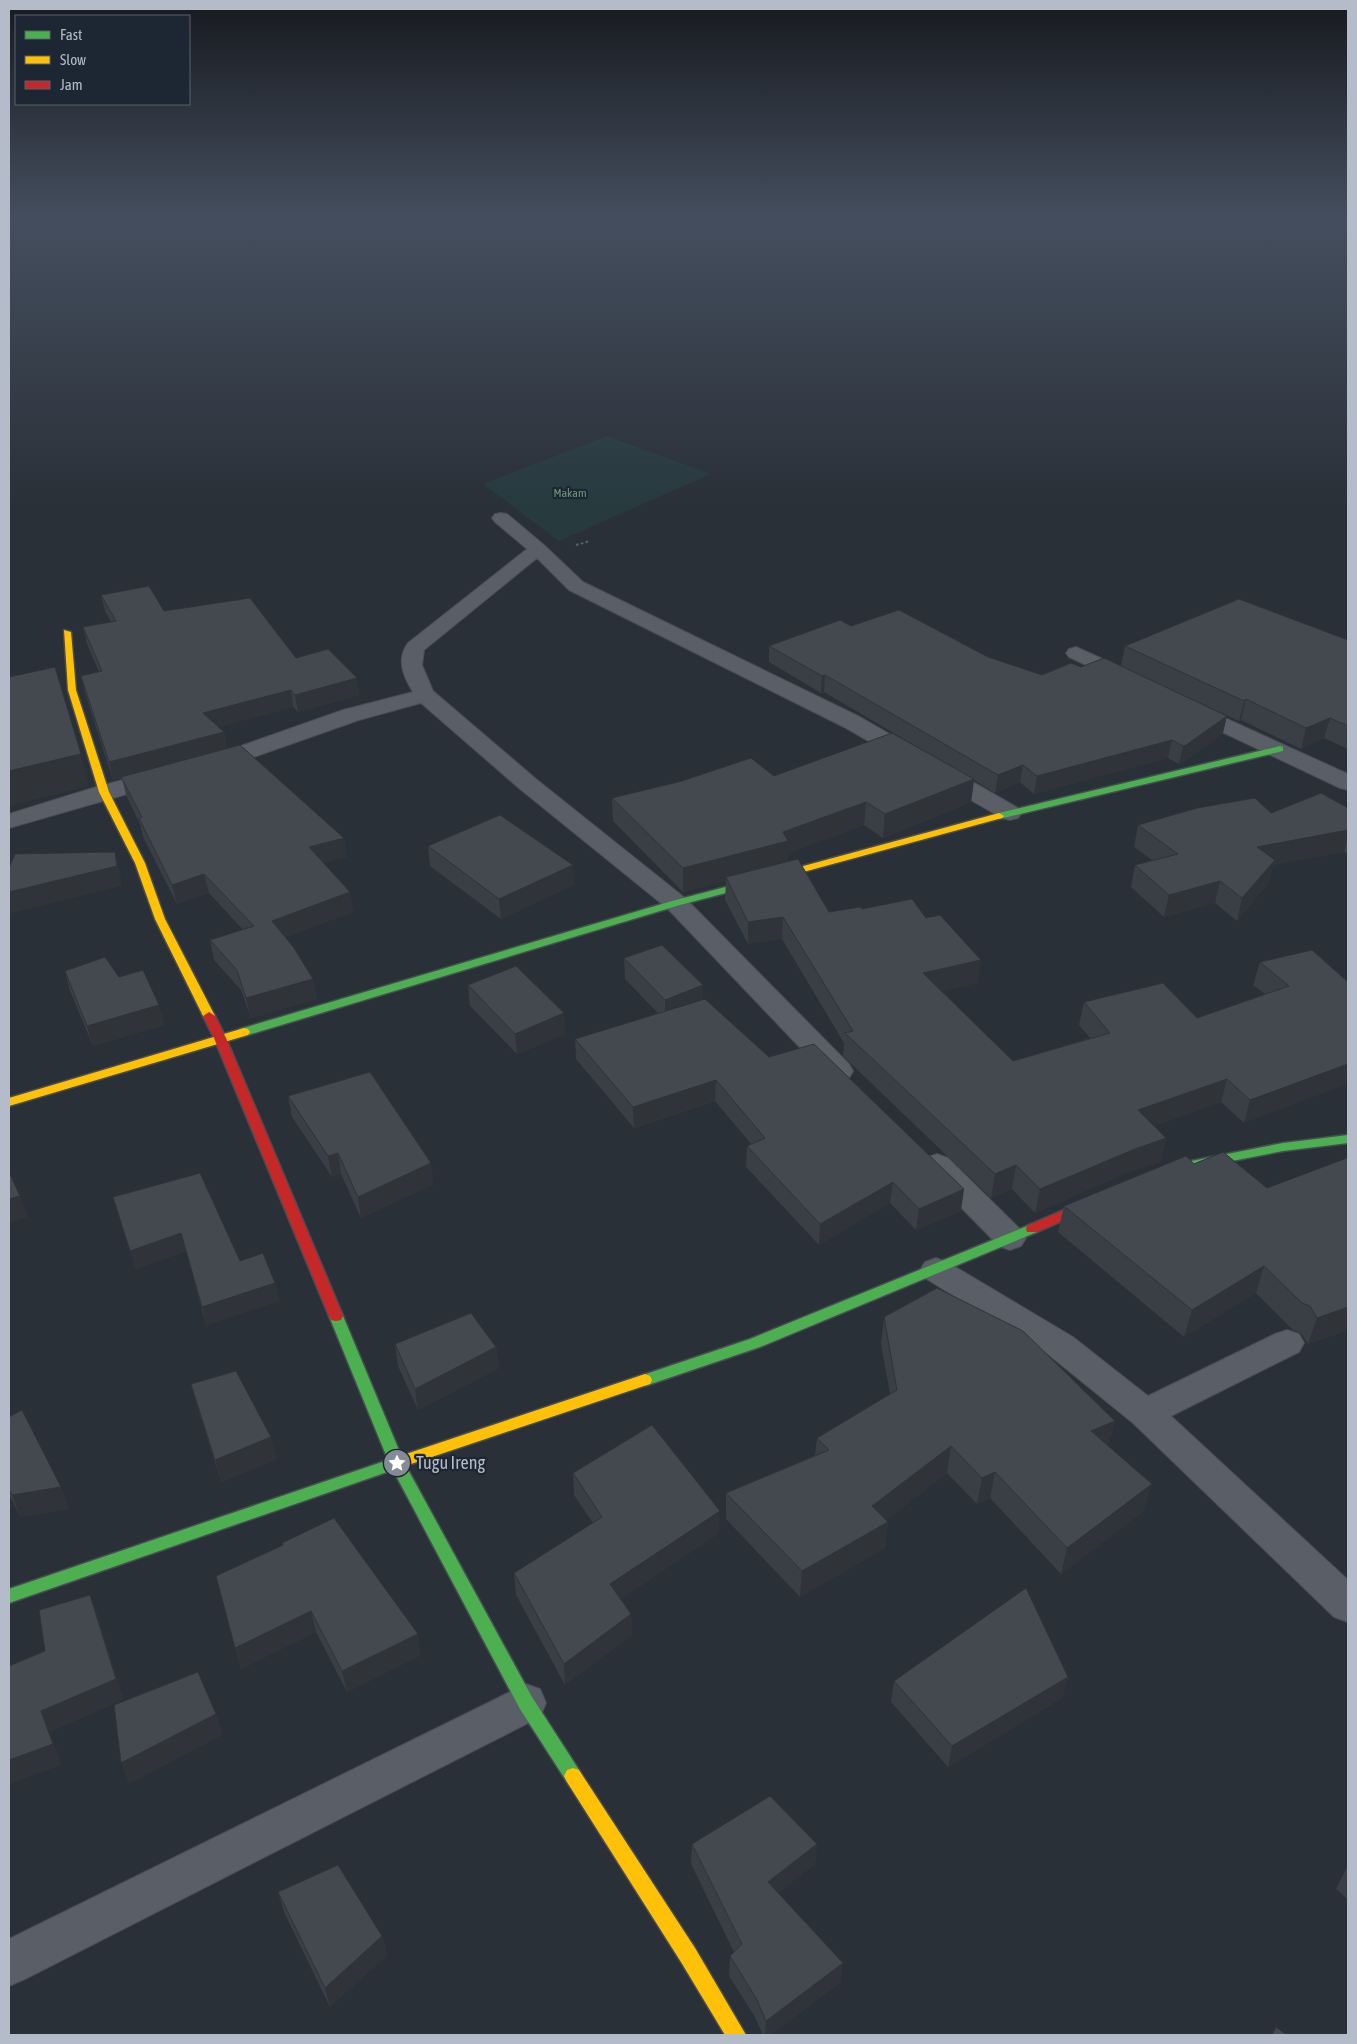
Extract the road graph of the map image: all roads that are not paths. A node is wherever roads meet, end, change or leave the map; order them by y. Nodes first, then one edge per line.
1 (501, 518) dead end
2 (538, 549) junction
3 (67, 632) dead end
4 (1076, 653) dead end
5 (1148, 688) edge
6 (425, 695) junction
7 (1174, 700) edge
8 (1280, 749) junction
9 (1348, 783) edge
10 (104, 792) junction
11 (1010, 813) junction
12 (9, 821) edge
13 (676, 903) junction
14 (220, 1038) junction
15 (856, 1088) edge
16 (9, 1102) edge
17 (1348, 1139) edge
18 (922, 1150) edge
19 (1183, 1167) edge
20 (1106, 1197) edge
21 (1010, 1238) junction
22 (936, 1270) junction
23 (1287, 1343) dead end
24 (1145, 1413) junction
25 (397, 1463) junction
26 (9, 1596) edge
27 (1348, 1605) edge
28 (526, 1703) junction
29 (9, 1963) edge
30 (736, 2035) edge

1 - 2 street
2 - 6 street
2 - 11 street
3 - 10 street
4 - 5 street
6 - 10 street
6 - 13 street
7 - 8 street
8 - 9 street
8 - 11 street
10 - 12 street
10 - 14 street
11 - 13 street
13 - 14 street
13 - 15 street
14 - 16 street
14 - 25 street
17 - 19 street
18 - 21 street
20 - 21 street
21 - 22 street
22 - 24 street
22 - 25 street
23 - 24 street
24 - 27 street
25 - 26 street
25 - 28 street
28 - 29 street
28 - 30 street

